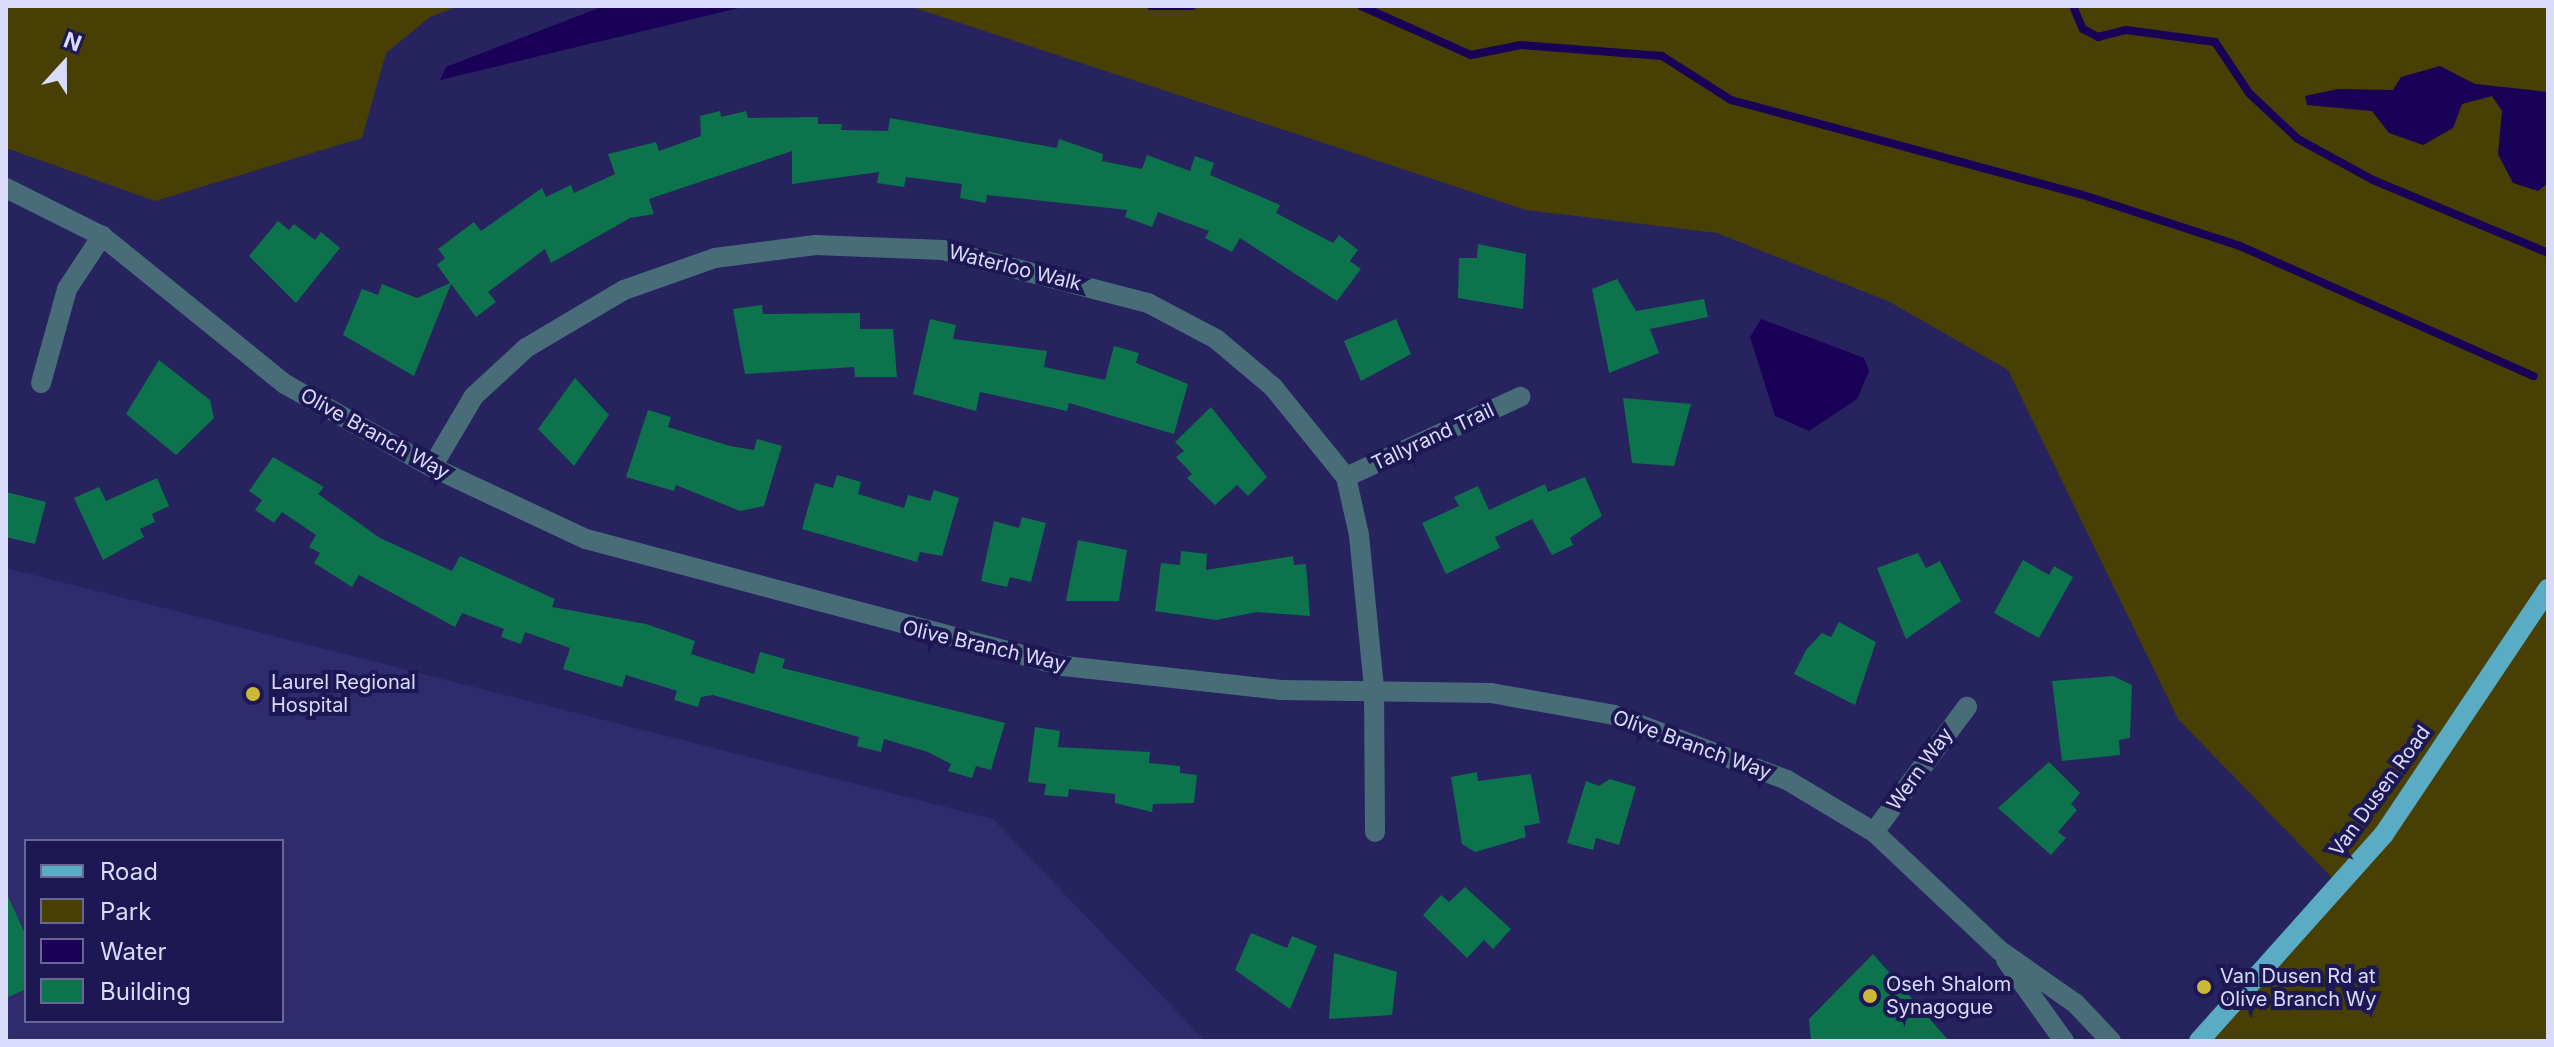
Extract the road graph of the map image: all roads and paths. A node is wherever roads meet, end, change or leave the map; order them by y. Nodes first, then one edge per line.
1 (6, 188) edge
2 (102, 236) junction
3 (41, 383) dead end
4 (1520, 397) dead end
5 (432, 467) junction
6 (1346, 477) junction
7 (2548, 589) edge
8 (1374, 687) junction
9 (1967, 707) dead end
10 (1375, 832) dead end
11 (1874, 832) junction
12 (1999, 950) junction
13 (2064, 1041) edge
14 (2111, 1041) edge
15 (2199, 1041) edge

1 - 2 street, Olive Branch Way
2 - 3 street
2 - 5 street, Olive Branch Way
4 - 6 street, Tallyrand Trail
5 - 6 street, Waterloo Walk
5 - 8 street, Olive Branch Way
6 - 8 street, Waterloo Walk
7 - 15 main road, Van Dusen Road
8 - 10 street, Waterloo Walk
8 - 11 street, Olive Branch Way
9 - 11 street, Wern Way
11 - 12 street, Olive Branch Way
12 - 13 street, Olive Branch Way
12 - 14 street, Olive Branch Way

